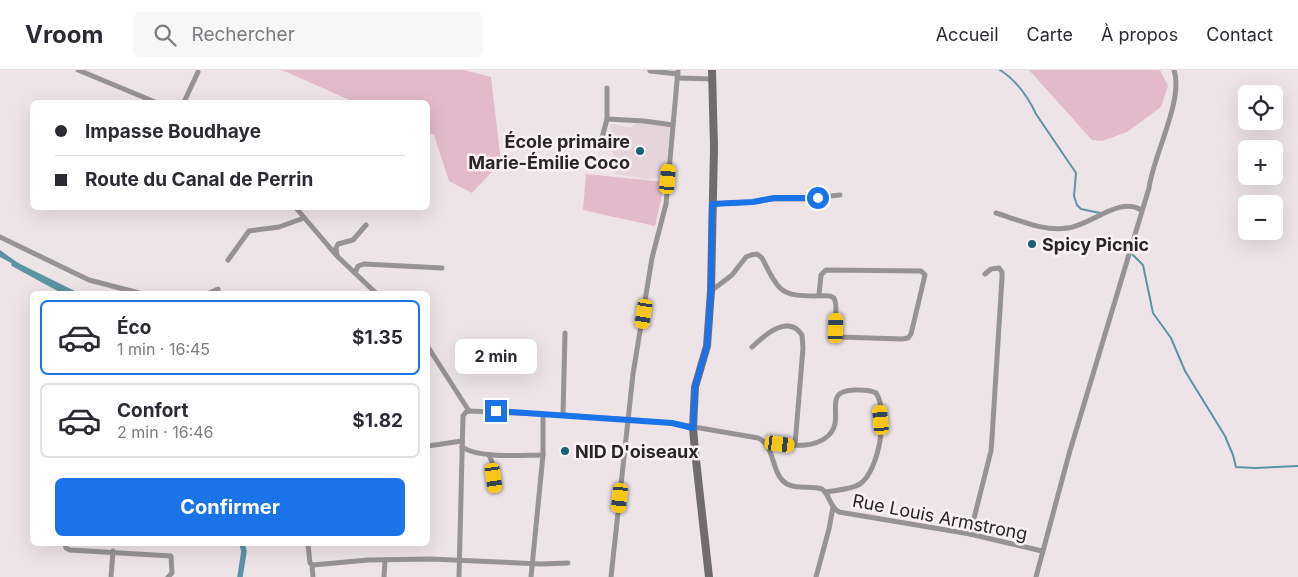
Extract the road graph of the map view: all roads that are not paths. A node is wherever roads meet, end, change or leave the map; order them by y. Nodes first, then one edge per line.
1 (78, 70) edge
2 (712, 70) edge
3 (1174, 70) edge
4 (650, 71) edge
5 (198, 72) dead end
6 (678, 74) edge
7 (713, 79) junction
8 (606, 88) dead end
9 (150, 100) edge
10 (185, 100) edge
11 (608, 120) junction
12 (673, 125) junction
13 (601, 142) dead end
14 (840, 195) dead end
15 (712, 204) junction
16 (298, 210) edge
17 (1141, 210) junction
18 (996, 213) dead end
19 (304, 218) junction
20 (366, 225) dead end
21 (0, 237) edge
22 (337, 256) junction
23 (228, 260) dead end
24 (442, 268) dead end
25 (355, 272) junction
26 (985, 274) dead end
27 (218, 289) dead end
28 (131, 291) edge
29 (214, 291) edge
30 (374, 291) edge
31 (711, 291) junction
32 (819, 296) junction
33 (565, 332) dead end
34 (752, 347) dead end
35 (430, 350) edge
36 (469, 411) junction
37 (544, 414) junction
38 (563, 415) junction
39 (629, 420) junction
40 (693, 428) junction
41 (764, 442) junction
42 (462, 444) junction
43 (430, 446) edge
44 (795, 446) junction
45 (490, 454) junction
46 (543, 455) junction
47 (496, 489) dead end
48 (825, 492) junction
49 (833, 507) junction
50 (970, 534) junction
51 (66, 546) edge
52 (308, 546) edge
53 (1042, 551) junction
54 (113, 552) junction
55 (385, 560) junction
56 (459, 560) junction
57 (532, 563) junction
58 (568, 563) dead end
59 (312, 565) junction
60 (111, 577) edge
61 (168, 577) edge
62 (313, 577) edge
63 (384, 577) edge
64 (459, 577) edge
65 (531, 577) edge
66 (612, 577) edge
67 (710, 577) edge
68 (816, 577) edge
69 (1036, 577) edge

1 - 9 street
2 - 7 main road
3 - 17 street
4 - 6 street
5 - 10 street
6 - 7 street
6 - 12 street
7 - 15 main road
8 - 11 street
11 - 12 street
11 - 13 street
12 - 39 street
14 - 15 street
15 - 31 main road
16 - 19 street
17 - 18 street
17 - 53 street
19 - 22 street
19 - 23 street
20 - 22 street
21 - 28 street
22 - 25 street
24 - 25 street
25 - 30 street
26 - 50 street
27 - 29 street
31 - 32 street
31 - 40 main road
32 - 32 street
33 - 38 street
34 - 44 street
35 - 36 street
36 - 37 street
36 - 42 street
37 - 38 street
37 - 46 street
38 - 39 street
39 - 40 street
39 - 66 street
40 - 41 street
40 - 67 main road
41 - 44 street
41 - 48 street
42 - 43 street
42 - 45 street
42 - 56 street
44 - 48 street
45 - 46 street
45 - 47 street
46 - 57 street
48 - 49 street, Rue Louis Armstrong
49 - 50 street, Rue Louis Armstrong
49 - 68 street
50 - 53 street, Rue Louis Armstrong
51 - 54 street
52 - 59 street
53 - 69 street
54 - 60 street
54 - 61 street
55 - 56 street
55 - 59 street
55 - 63 street
56 - 57 street
56 - 64 street
57 - 58 street
57 - 65 street
59 - 62 street

